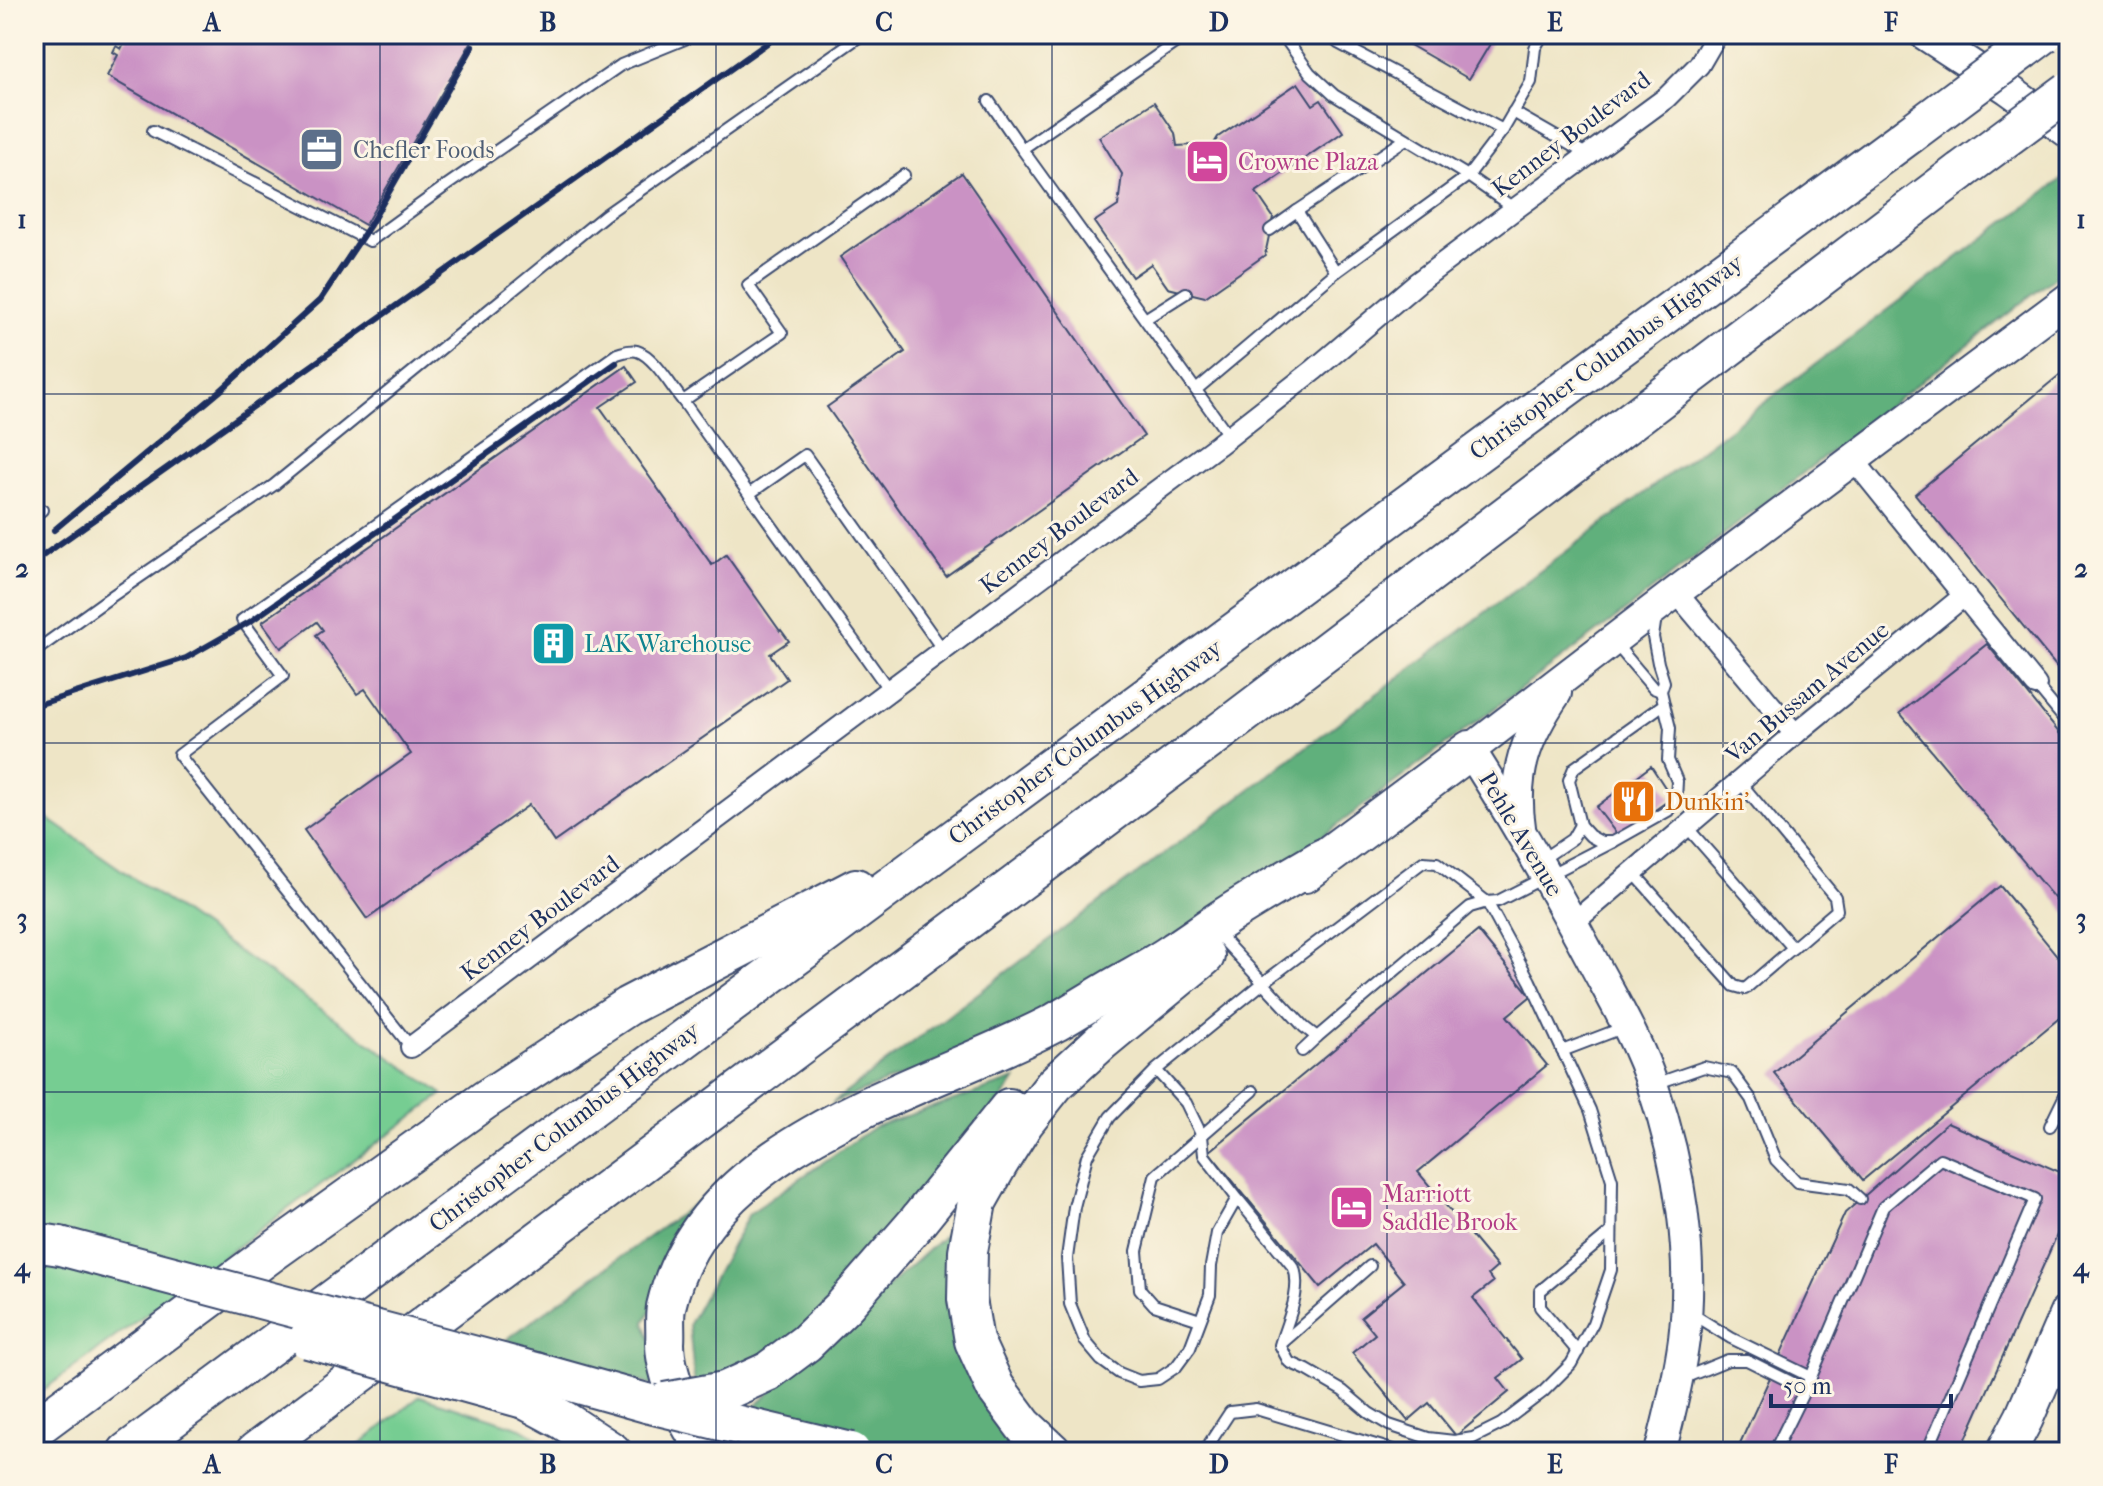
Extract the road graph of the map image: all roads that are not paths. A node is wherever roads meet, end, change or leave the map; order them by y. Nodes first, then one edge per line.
1 (697, 34) edge
2 (863, 34) edge
3 (1188, 34) edge
4 (1282, 34) edge
5 (1333, 34) edge
6 (1543, 34) edge
7 (1717, 34) edge
8 (1924, 34) edge
9 (2044, 34) edge
10 (2069, 91) edge
11 (989, 101) dead end
12 (1513, 112) junction
13 (1503, 130) junction
14 (153, 131) dead end
15 (2069, 133) edge
16 (1406, 139) junction
17 (1022, 149) junction
18 (1588, 155) junction
19 (904, 175) dead end
20 (1468, 176) junction
21 (1515, 209) junction
22 (1297, 211) junction
23 (1270, 230) dead end
24 (1336, 272) junction
25 (1186, 293) dead end
26 (2069, 298) edge
27 (1145, 319) junction
28 (1196, 390) junction
29 (683, 401) junction
30 (1229, 436) junction
31 (1853, 459) junction
32 (749, 494) junction
33 (1965, 595) junction
34 (1669, 598) junction
35 (1612, 641) junction
36 (943, 650) junction
37 (34, 652) edge
38 (1569, 675) junction
39 (2036, 685) joint
40 (889, 690) junction
41 (1661, 691) junction
42 (1664, 704) junction
43 (2069, 725) edge
44 (1795, 734) junction
45 (1470, 750) junction
46 (1739, 781) junction
47 (1580, 825) junction
48 (1686, 826) junction
49 (1520, 829) junction
50 (962, 833) junction
51 (1613, 842) junction
52 (1543, 869) junction
53 (1633, 872) junction
54 (1487, 902) junction
55 (1573, 923) junction
56 (1217, 934) junction
57 (1793, 948) junction
58 (1173, 953) junction
59 (1263, 983) junction
60 (1627, 1026) junction
61 (1317, 1037) junction
62 (411, 1047) joint
63 (1302, 1051) dead end
64 (1562, 1051) junction
65 (1156, 1070) junction
66 (1653, 1085) junction
67 (2069, 1087) edge
68 (1253, 1091) dead end
69 (2050, 1126) dead end
70 (1202, 1136) junction
71 (1237, 1198) junction
72 (1860, 1199) dead end
73 (1611, 1232) junction
74 (45, 1255) edge
75 (1370, 1266) dead end
76 (1685, 1309) junction
77 (2069, 1314) edge
78 (1200, 1320) junction
79 (1280, 1345) junction
80 (1578, 1352) junction
81 (1811, 1377) junction
82 (1678, 1381) junction
83 (530, 1386) junction
84 (1805, 1389) junction
85 (650, 1404) junction
86 (34, 1429) edge
87 (127, 1452) edge
88 (255, 1452) edge
89 (612, 1452) edge
90 (712, 1452) edge
91 (851, 1452) edge
92 (1052, 1452) edge
93 (1206, 1452) edge
94 (1399, 1452) edge
95 (1660, 1452) edge
96 (1774, 1452) edge
97 (1927, 1452) edge
98 (2006, 1452) edge

1 - 14 lane
2 - 37 lane
3 - 17 lane
4 - 16 lane
5 - 13 lane
6 - 12 lane
7 - 18 street, Kenney Boulevard
8 - 15 street
9 - 50 highway, Christopher Columbus Highway, bridge
10 - 88 highway, bridge
11 - 17 lane
12 - 13 lane
12 - 18 lane
13 - 20 lane
16 - 20 lane
16 - 22 lane
17 - 27 lane
18 - 21 street, Kenney Boulevard
19 - 29 lane
20 - 21 lane
20 - 24 lane
21 - 30 street, Kenney Boulevard
22 - 23 lane
22 - 24 lane
24 - 28 lane
25 - 27 lane
26 - 31 street, Pehle Avenue
27 - 28 lane
28 - 30 lane
29 - 32 lane
29 - 62 lane
30 - 36 street, Kenney Boulevard
31 - 33 street
31 - 34 street, Pehle Avenue
32 - 36 lane
32 - 40 lane
33 - 39 street
33 - 44 street, Van Bussam Avenue
34 - 35 street, Pehle Avenue
34 - 41 lane
34 - 44 street
35 - 38 street, Pehle Avenue
35 - 41 lane
36 - 40 street, Kenney Boulevard
38 - 45 street, Pehle Avenue
38 - 49 street
39 - 43 lane
40 - 62 street, Kenney Boulevard
41 - 42 lane
42 - 47 lane
42 - 51 lane
44 - 46 street, Van Bussam Avenue
45 - 49 street, Pehle Avenue
45 - 56 highway
46 - 48 street, Van Bussam Avenue
46 - 57 lane
47 - 51 lane
47 - 52 lane
48 - 53 street, Van Bussam Avenue
48 - 57 lane
49 - 52 street, Pehle Avenue
50 - 86 highway
50 - 87 highway, Christopher Columbus Highway
51 - 52 lane
52 - 54 lane
52 - 55 street, Pehle Avenue
53 - 55 street, Van Bussam Avenue
53 - 57 lane
54 - 59 lane
54 - 61 lane
54 - 64 lane
55 - 60 street, Pehle Avenue
56 - 58 highway
56 - 59 lane
56 - 92 highway
58 - 85 highway, bridge
58 - 90 highway
59 - 61 lane
59 - 65 lane
60 - 64 lane
60 - 66 street, Pehle Avenue
61 - 63 lane
64 - 73 lane
65 - 70 lane
65 - 78 lane
66 - 72 lane
66 - 76 street, Pehle Avenue
67 - 69 lane
68 - 70 lane
70 - 71 lane
70 - 78 lane
71 - 78 lane
71 - 79 lane
73 - 80 lane
73 - 80 lane
74 - 83 highway, bridge
75 - 79 lane
76 - 81 lane
76 - 82 street, Pehle Avenue
77 - 98 highway
79 - 80 lane
81 - 84 lane
81 - 97 lane
82 - 84 lane
82 - 95 street, Pehle Avenue
83 - 85 highway
83 - 89 highway
84 - 96 lane
85 - 91 highway, bridge
93 - 94 lane

